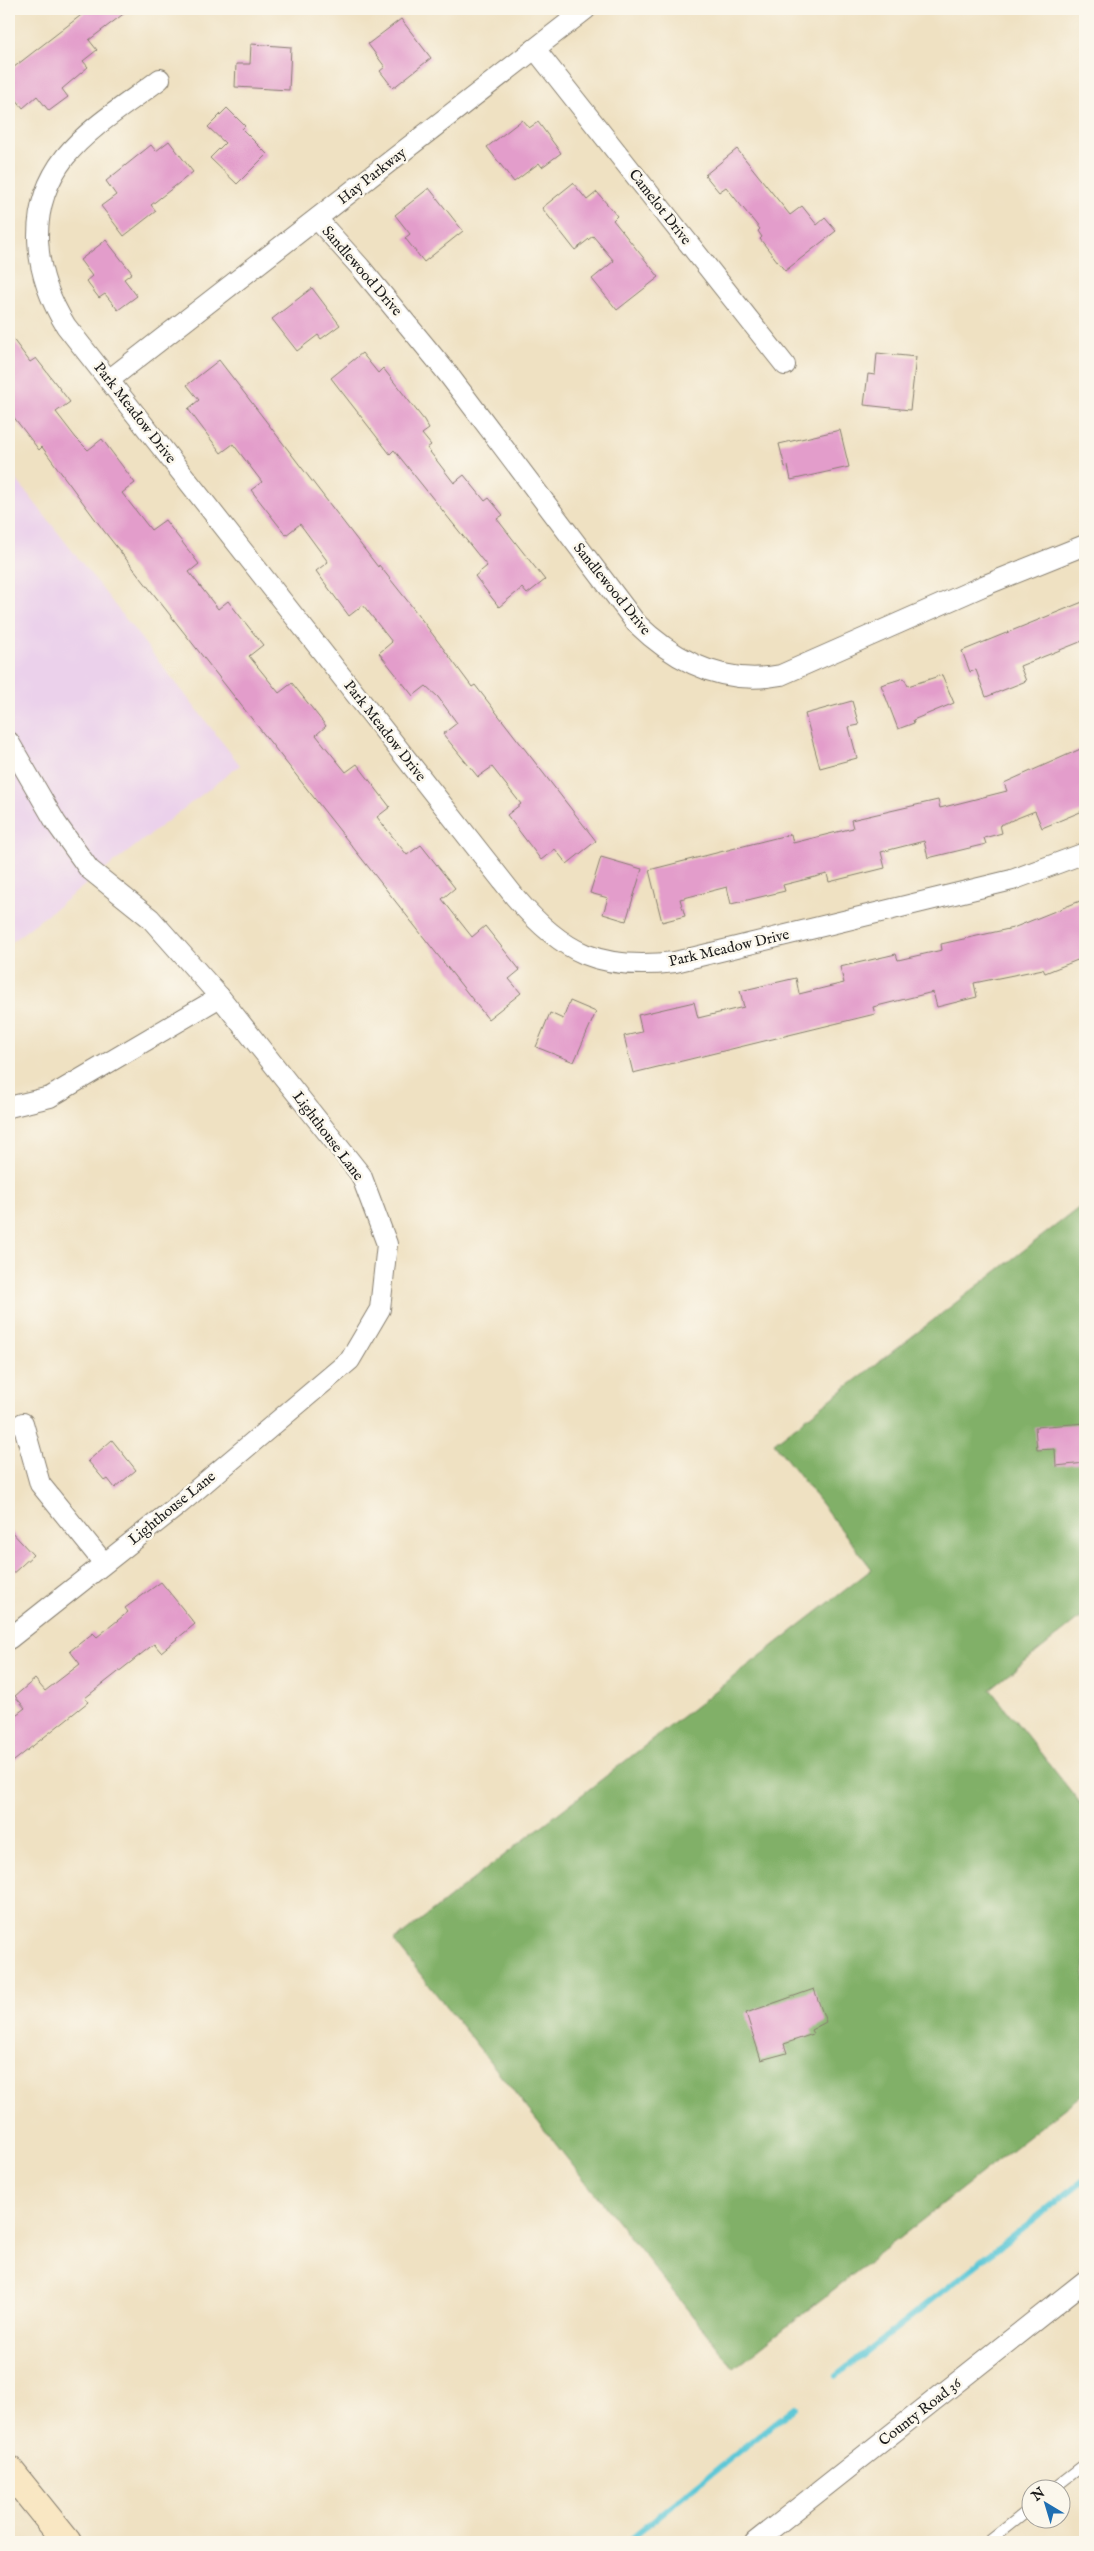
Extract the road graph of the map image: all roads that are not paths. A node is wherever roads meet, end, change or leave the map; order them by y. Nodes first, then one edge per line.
1 (586, 9) edge
2 (535, 49) junction
3 (160, 79) dead end
4 (317, 219) junction
5 (785, 365) dead end
6 (109, 380) junction
7 (1085, 545) edge
8 (9, 742) edge
9 (1085, 853) edge
10 (220, 997) junction
11 (9, 1107) edge
12 (23, 1423) dead end
13 (103, 1562) junction
14 (9, 1639) edge
15 (1085, 2281) edge
16 (1085, 2464) edge
17 (9, 2470) edge
18 (1067, 2478) edge
19 (1022, 2515) edge
20 (67, 2542) edge
21 (755, 2542) edge
22 (988, 2542) edge

1 - 2 street, Hay Parkway
2 - 4 street, Hay Parkway
2 - 5 street, Camelot Drive
3 - 6 street, Park Meadow Drive
4 - 6 street, Hay Parkway
4 - 7 street, Sandlewood Drive
6 - 9 street, Park Meadow Drive
8 - 10 street, Lighthouse Lane
10 - 11 street
10 - 13 street, Lighthouse Lane
12 - 13 street
13 - 14 street, Lighthouse Lane
15 - 21 street, County Road 36
16 - 18 lane
17 - 20 street
19 - 22 lane

